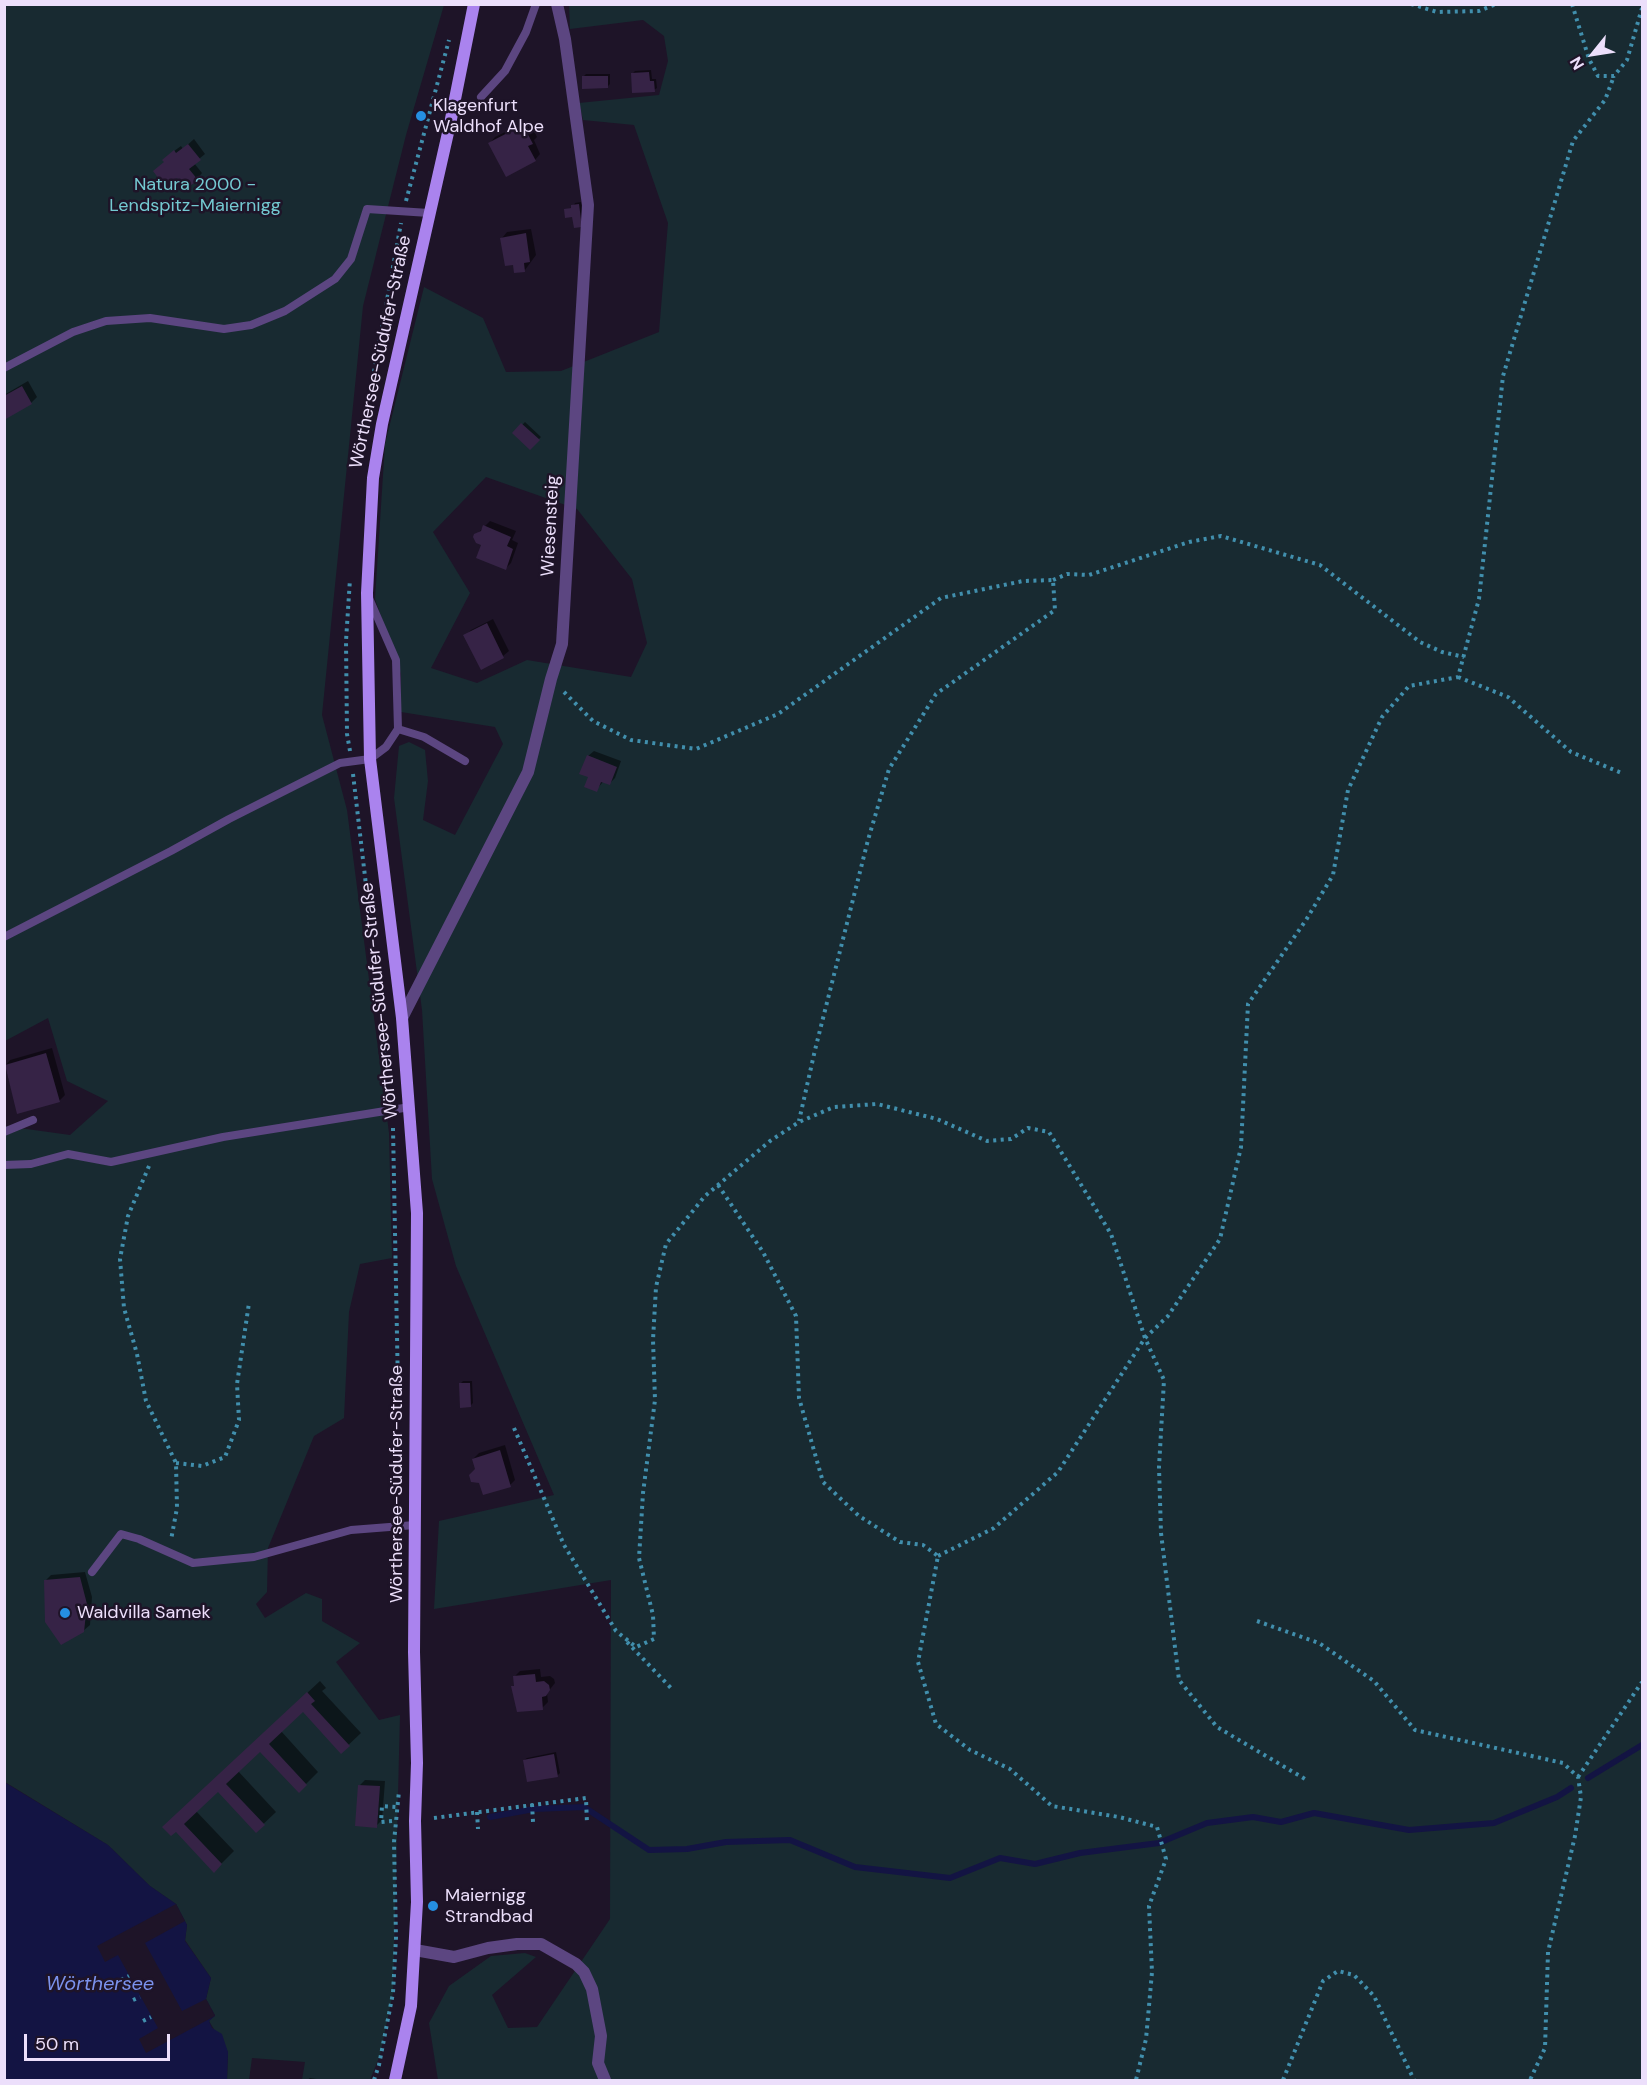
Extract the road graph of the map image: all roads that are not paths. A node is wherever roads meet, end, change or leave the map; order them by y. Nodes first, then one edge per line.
1 (474, 4) edge
2 (536, 4) edge
3 (557, 4) edge
4 (482, 97) dead end
5 (429, 213) junction
6 (4, 368) edge
7 (367, 593) junction
8 (398, 729) junction
9 (370, 759) junction
10 (465, 761) dead end
11 (4, 937) edge
12 (402, 1018) junction
13 (410, 1107) junction
14 (33, 1120) dead end
15 (4, 1132) edge
16 (4, 1165) edge
17 (415, 1525) junction
18 (92, 1572) dead end
19 (414, 1950) junction
20 (395, 2080) edge
21 (604, 2080) edge

1 - 5 main road, Wörthersee-Südufer-Straße
2 - 4 lane
3 - 12 street, Wiesensteig
5 - 6 lane
5 - 7 main road, Wörthersee-Südufer-Straße
7 - 8 lane
7 - 9 main road, Wörthersee-Südufer-Straße
8 - 9 lane
8 - 10 lane
9 - 11 lane
9 - 12 main road, Wörthersee-Südufer-Straße
12 - 13 main road, Wörthersee-Südufer-Straße
13 - 16 lane
13 - 17 main road, Wörthersee-Südufer-Straße
14 - 15 lane
17 - 18 lane
17 - 19 main road, Wörthersee-Südufer-Straße
19 - 20 main road, Wörthersee-Südufer-Straße
19 - 21 street

